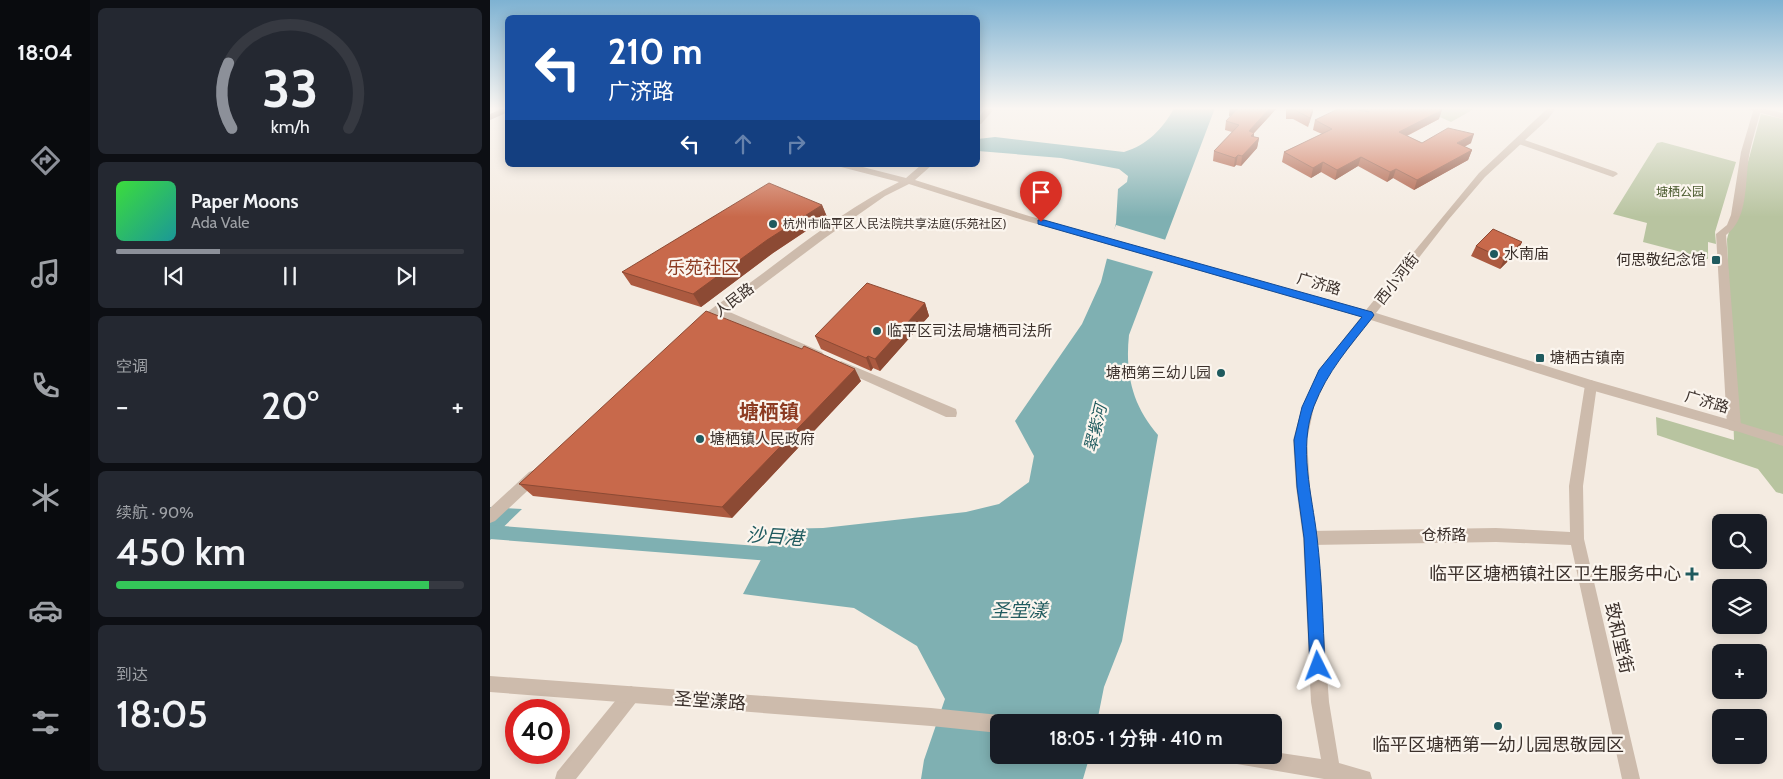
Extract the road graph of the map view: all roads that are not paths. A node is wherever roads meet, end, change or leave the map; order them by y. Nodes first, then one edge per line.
1 (1515, 144) edge
2 (1529, 144) edge
3 (1746, 144) edge
4 (852, 167) edge
5 (926, 167) edge
6 (1613, 174) dead end
7 (908, 181) junction
8 (718, 311) junction
9 (1369, 315) junction
10 (692, 333) edge
11 (1591, 386) junction
12 (951, 413) dead end
13 (1734, 426) junction
14 (1783, 441) edge
15 (543, 467) edge
16 (490, 517) edge
17 (1310, 538) junction
18 (1577, 540) junction
19 (490, 684) edge
20 (631, 695) junction
21 (990, 723) edge
22 (1282, 764) edge
23 (1332, 774) edge
24 (564, 779) edge
25 (1364, 779) edge
26 (1631, 779) edge

1 - 9 street, 西小河街
2 - 6 street
3 - 13 street
4 - 7 street, 广济路
5 - 7 street, 人民路
7 - 8 street, 人民路
7 - 9 street, 广济路
8 - 10 street, 人民路
8 - 12 street
9 - 11 street, 广济路
9 - 17 street, 西小河街
11 - 13 street, 广济路
11 - 18 street, 致和堂街
13 - 14 street, 广济路
15 - 16 street
17 - 18 street, 仓桥路
17 - 23 street, 西小河街
18 - 26 street, 致和堂街
19 - 20 street, 圣堂漾路
20 - 21 street, 圣堂漾路
20 - 24 street
22 - 23 street
23 - 25 street

